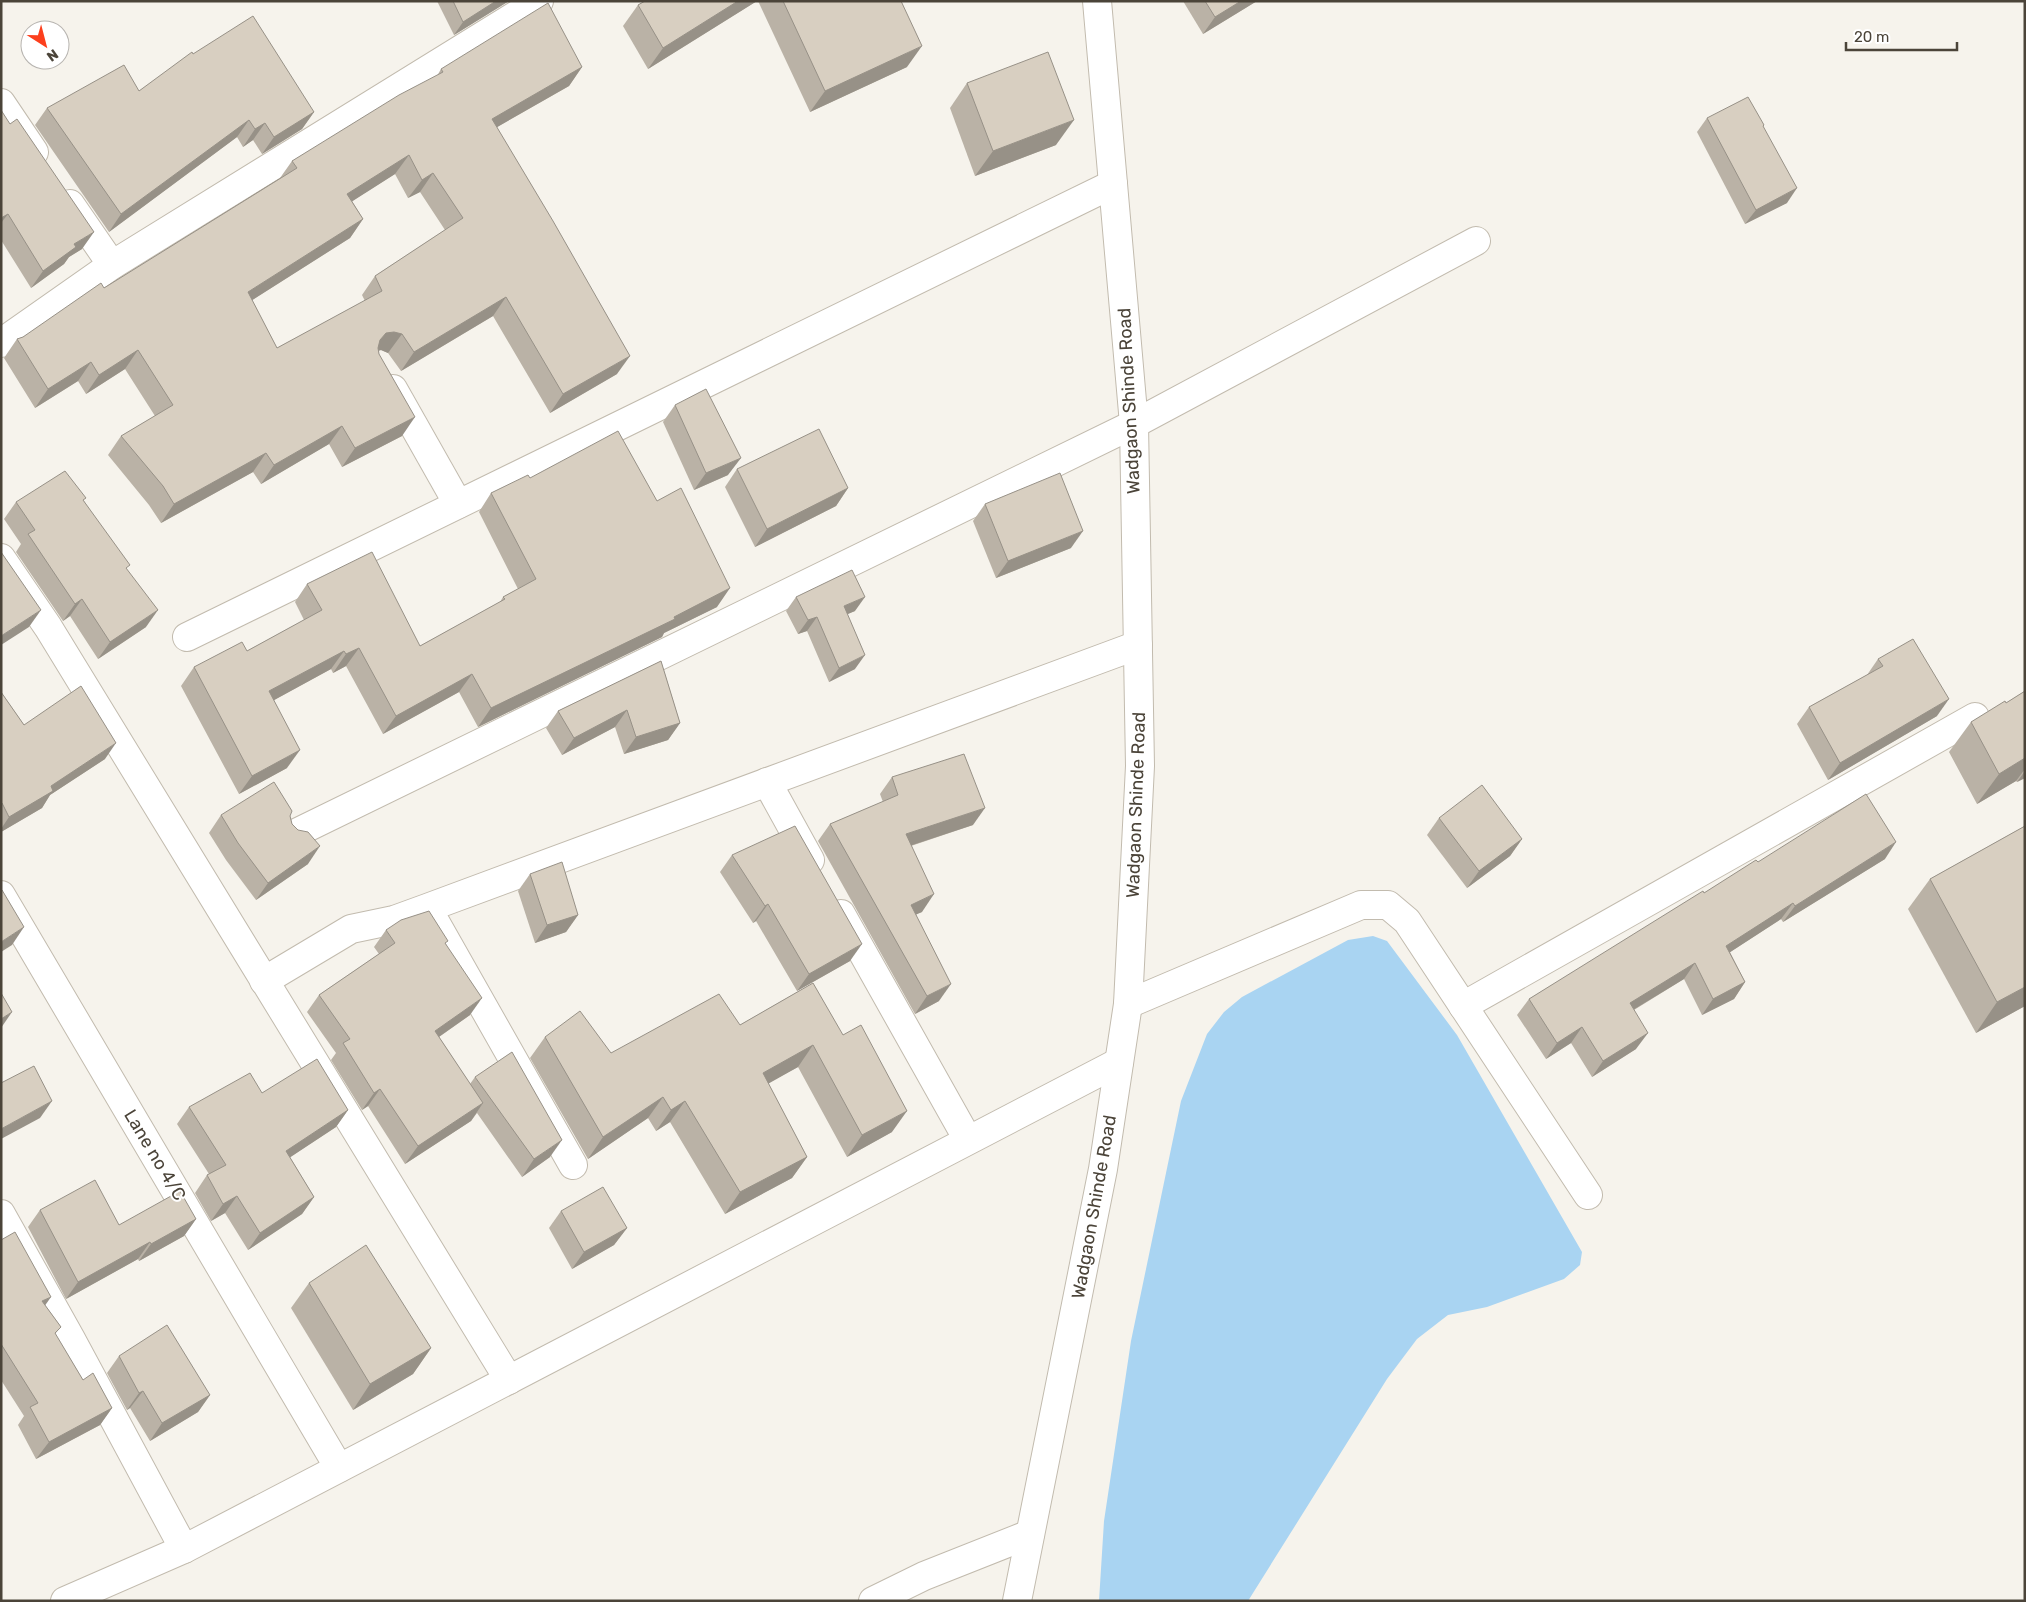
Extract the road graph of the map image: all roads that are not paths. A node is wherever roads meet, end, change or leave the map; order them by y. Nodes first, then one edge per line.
1 (539, 1) edge
2 (1097, 1) edge
3 (1, 103) edge
4 (1113, 184) junction
5 (1476, 241) dead end
6 (112, 265) junction
7 (1, 343) edge
8 (380, 366) edge
9 (1134, 424) junction
10 (458, 504) junction
11 (1, 558) edge
12 (188, 637) dead end
13 (1138, 646) junction
14 (1975, 718) edge
15 (767, 782) junction
16 (294, 834) edge
17 (1, 895) edge
18 (427, 908) junction
19 (264, 981) junction
20 (1128, 1004) junction
21 (1463, 1006) junction
22 (1118, 1062) junction
23 (968, 1140) junction
24 (573, 1165) dead end
25 (1588, 1195) dead end
26 (1, 1214) edge
27 (509, 1380) junction
28 (339, 1468) junction
29 (1030, 1534) junction
30 (184, 1549) junction
31 (65, 1601) edge
32 (873, 1601) edge
33 (1018, 1601) edge

1 - 6 street
2 - 4 street, Wadgaon Shinde Road
3 - 6 street
4 - 9 street, Wadgaon Shinde Road
4 - 10 street
5 - 9 street
6 - 7 street
8 - 10 street
9 - 13 street, Wadgaon Shinde Road
9 - 16 street
10 - 12 street
11 - 19 street
13 - 15 street
13 - 20 street, Wadgaon Shinde Road
14 - 21 street
15 - 18 street
15 - 23 street
17 - 28 street, Lane no 4/C
18 - 19 street
18 - 24 street
19 - 27 street
20 - 21 street
20 - 22 street, Wadgaon Shinde Road
21 - 25 street
22 - 23 street
22 - 29 street, Wadgaon Shinde Road
23 - 27 street
26 - 30 street
27 - 28 street
28 - 30 street
29 - 32 street
29 - 33 street, Wadgaon Shinde Road
30 - 31 street

